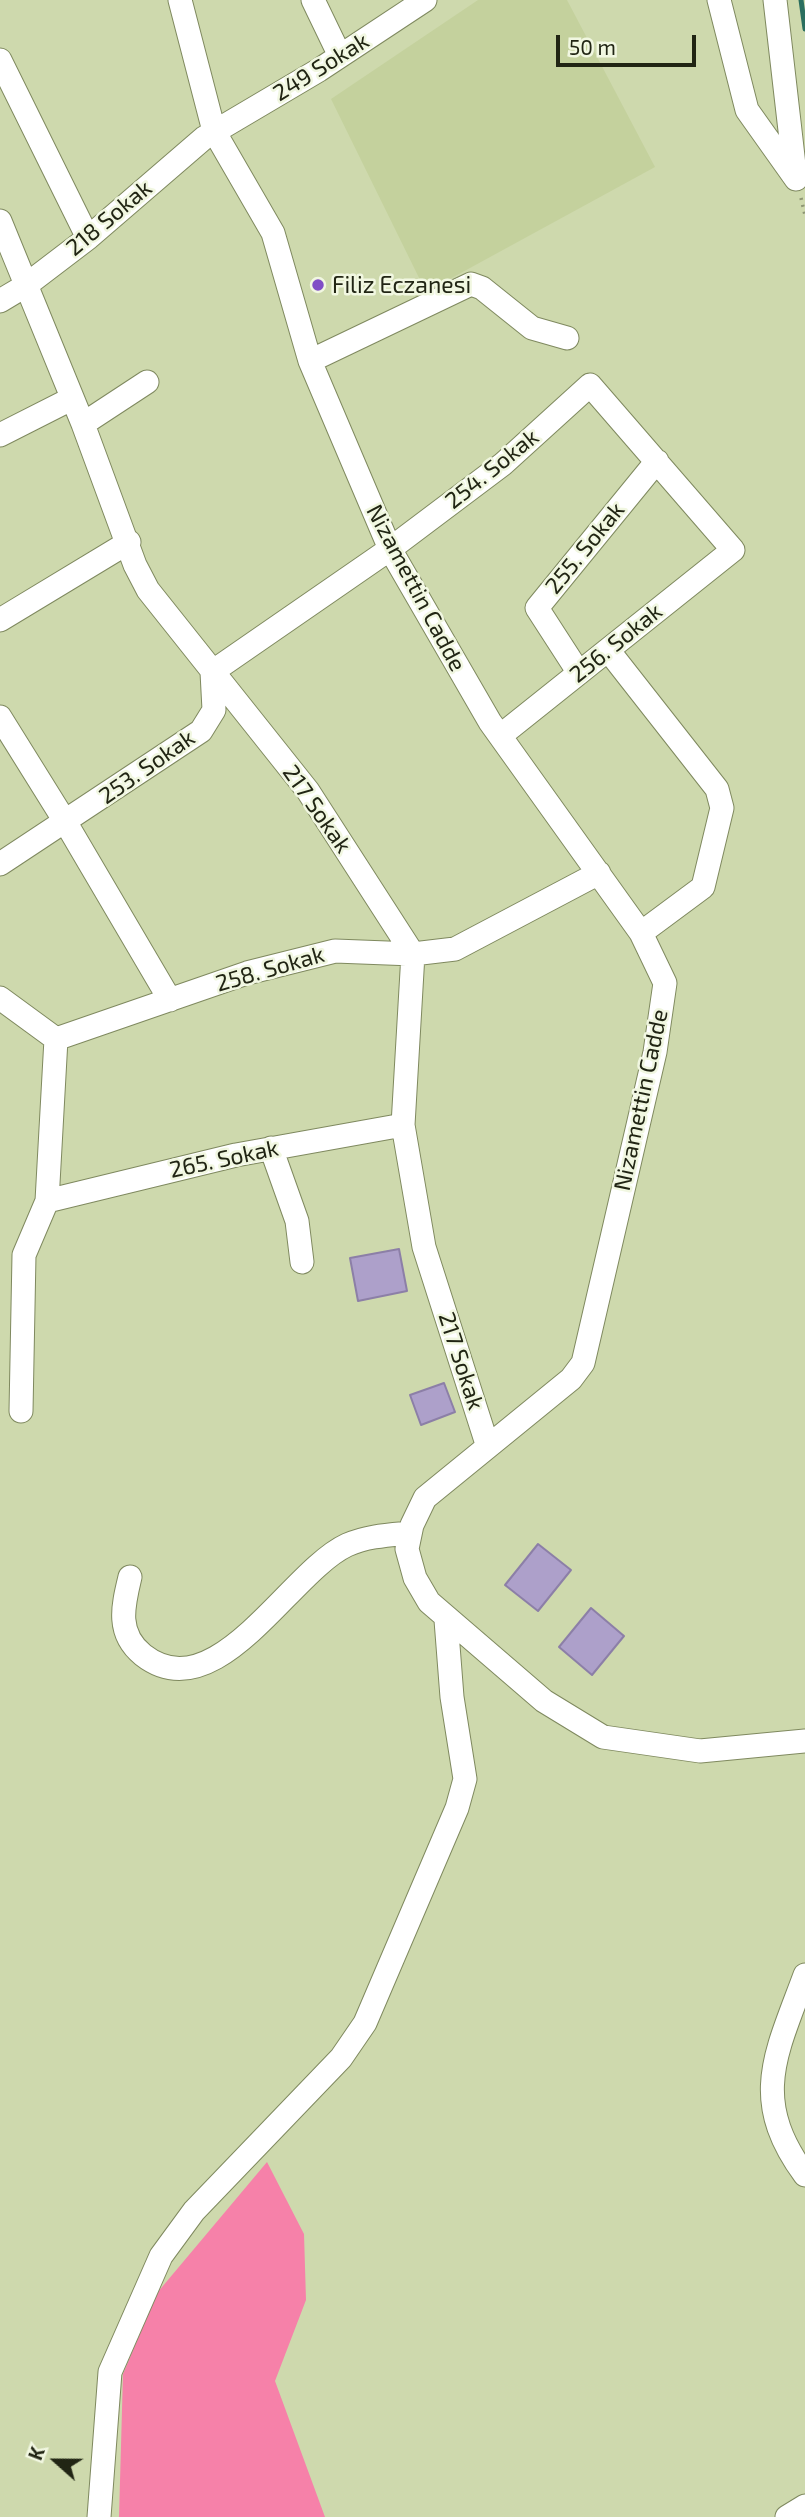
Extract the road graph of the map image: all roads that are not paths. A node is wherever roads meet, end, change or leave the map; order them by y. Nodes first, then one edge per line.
1 (180, 0) edge
2 (313, 0) edge
3 (425, 0) edge
4 (719, 0) edge
5 (775, 0) edge
6 (340, 56) junction
7 (0, 60) edge
8 (214, 131) junction
9 (0, 221) edge
10 (88, 238) junction
11 (25, 286) junction
12 (0, 301) edge
13 (566, 338) dead end
14 (310, 360) junction
15 (147, 382) dead end
16 (71, 399) junction
17 (83, 424) junction
18 (0, 435) edge
19 (657, 461) junction
20 (129, 542) junction
21 (390, 550) junction
22 (0, 621) edge
23 (608, 650) junction
24 (212, 672) junction
25 (579, 673) junction
26 (0, 717) edge
27 (500, 736) junction
28 (66, 822) junction
29 (0, 864) edge
30 (599, 873) junction
31 (641, 933) junction
32 (413, 954) junction
33 (0, 998) edge
34 (170, 1000) junction
35 (56, 1039) junction
36 (403, 1125) junction
37 (271, 1148) junction
38 (47, 1201) junction
39 (302, 1262) dead end
40 (21, 1411) dead end
41 (487, 1444) junction
42 (410, 1533) junction
43 (130, 1577) dead end
44 (446, 1620) junction
45 (805, 1741) edge
46 (805, 1975) edge
47 (805, 2175) edge
48 (805, 2506) edge
49 (99, 2517) edge
50 (787, 2517) edge

1 - 8 street, Nizamettin Cadde
2 - 6 street
3 - 6 street, 249 Sokak
4 - 5 street
6 - 8 street, 249 Sokak
7 - 10 street
8 - 10 street, 218 Sokak
8 - 14 street, Nizamettin Cadde
9 - 11 street, 217 Sokak
10 - 11 street, 218 Sokak
11 - 12 street, 218 Sokak
11 - 16 street, 217 Sokak
13 - 14 street
14 - 21 street, Nizamettin Cadde
15 - 17 street
16 - 17 street, 217 Sokak
16 - 18 street
17 - 20 street, 217 Sokak
19 - 21 street, 254. Sokak
19 - 23 street, 256. Sokak
19 - 25 street, 255. Sokak
20 - 22 street
20 - 24 street, 217 Sokak
21 - 24 street
21 - 27 street, Nizamettin Cadde
23 - 25 street, 256. Sokak
23 - 31 street
24 - 28 street, 253. Sokak
24 - 32 street, 217 Sokak
25 - 27 street, 256. Sokak
26 - 28 street
27 - 30 street, Nizamettin Cadde
28 - 29 street, 253. Sokak
28 - 34 street
30 - 31 street, Nizamettin Cadde
30 - 32 street, 258. Sokak
31 - 41 street, Nizamettin Cadde
32 - 34 street, 258. Sokak
32 - 36 street, 217 Sokak
33 - 35 street
34 - 35 street, 258. Sokak
35 - 38 street
36 - 37 street, 265. Sokak
36 - 41 street, 217 Sokak
37 - 38 street, 265. Sokak
37 - 39 street
38 - 40 street
41 - 42 street, Nizamettin Cadde
42 - 43 street
42 - 44 street, Nizamettin Cadde
44 - 45 street, Nizamettin Cadde
44 - 49 street
46 - 47 street
48 - 50 street

